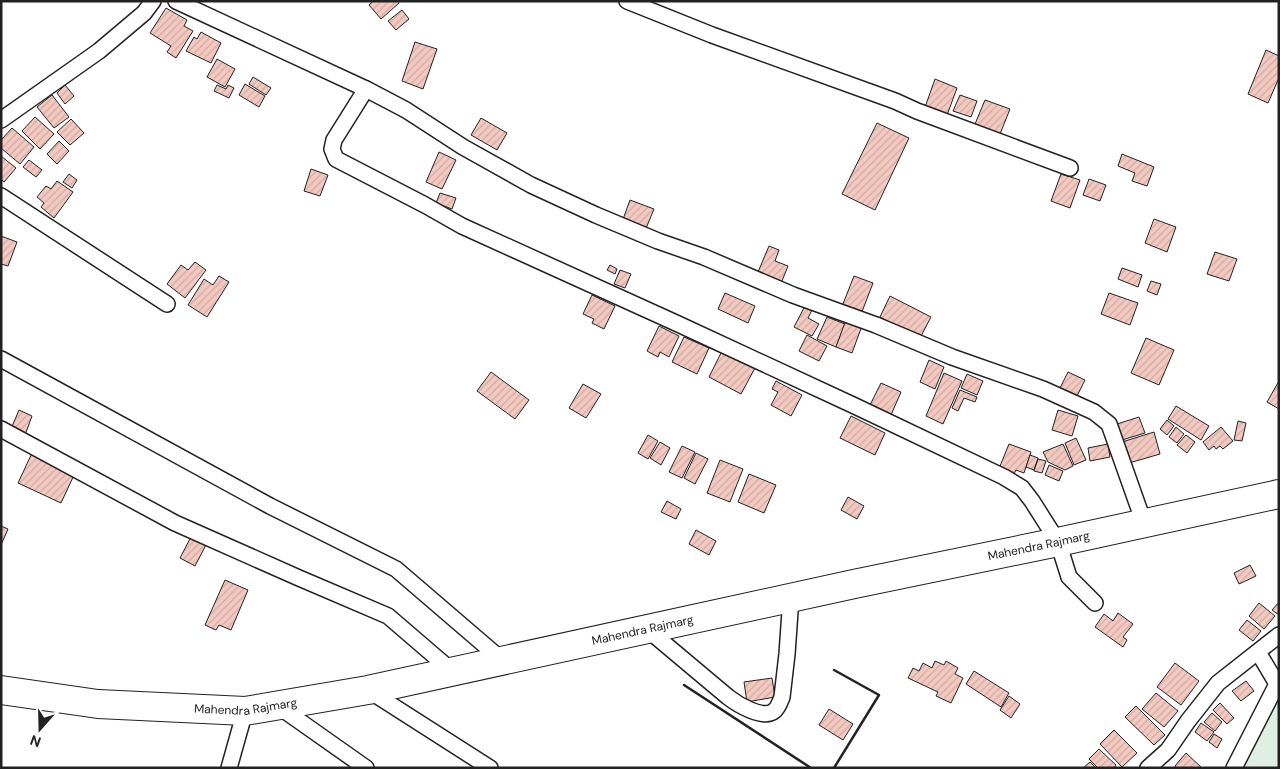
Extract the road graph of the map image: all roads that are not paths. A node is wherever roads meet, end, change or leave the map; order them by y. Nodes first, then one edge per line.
1 (153, 1) edge
2 (176, 1) edge
3 (627, 1) edge
4 (366, 89) junction
5 (1, 120) edge
6 (1070, 168) dead end
7 (1, 196) edge
8 (167, 304) dead end
9 (1, 359) edge
10 (1, 429) edge
11 (1279, 494) edge
12 (1144, 523) junction
13 (1058, 542) junction
14 (791, 598) junction
15 (1096, 603) dead end
16 (647, 629) junction
17 (1279, 635) edge
18 (1258, 652) junction
19 (502, 660) junction
20 (452, 671) junction
21 (1, 690) edge
22 (368, 690) junction
23 (278, 706) junction
24 (245, 711) junction
25 (229, 768) edge
26 (366, 768) edge
27 (490, 768) edge
28 (1148, 768) edge
29 (1234, 768) edge

1 - 5 street
2 - 4 street
3 - 6 street
4 - 12 street
4 - 13 street
7 - 8 street
9 - 19 street
10 - 20 street
11 - 12 highway, Mahendra Rajmarg
12 - 13 highway, Mahendra Rajmarg
13 - 14 highway, Mahendra Rajmarg
13 - 15 street
14 - 16 highway, Mahendra Rajmarg
14 - 16 street
16 - 19 highway, Mahendra Rajmarg
17 - 18 street
18 - 28 street
18 - 29 street
19 - 20 highway, Mahendra Rajmarg
20 - 22 highway, Mahendra Rajmarg
21 - 24 highway, Mahendra Rajmarg
22 - 23 highway, Mahendra Rajmarg
22 - 27 street
23 - 24 highway, Mahendra Rajmarg
23 - 26 street
24 - 25 street

